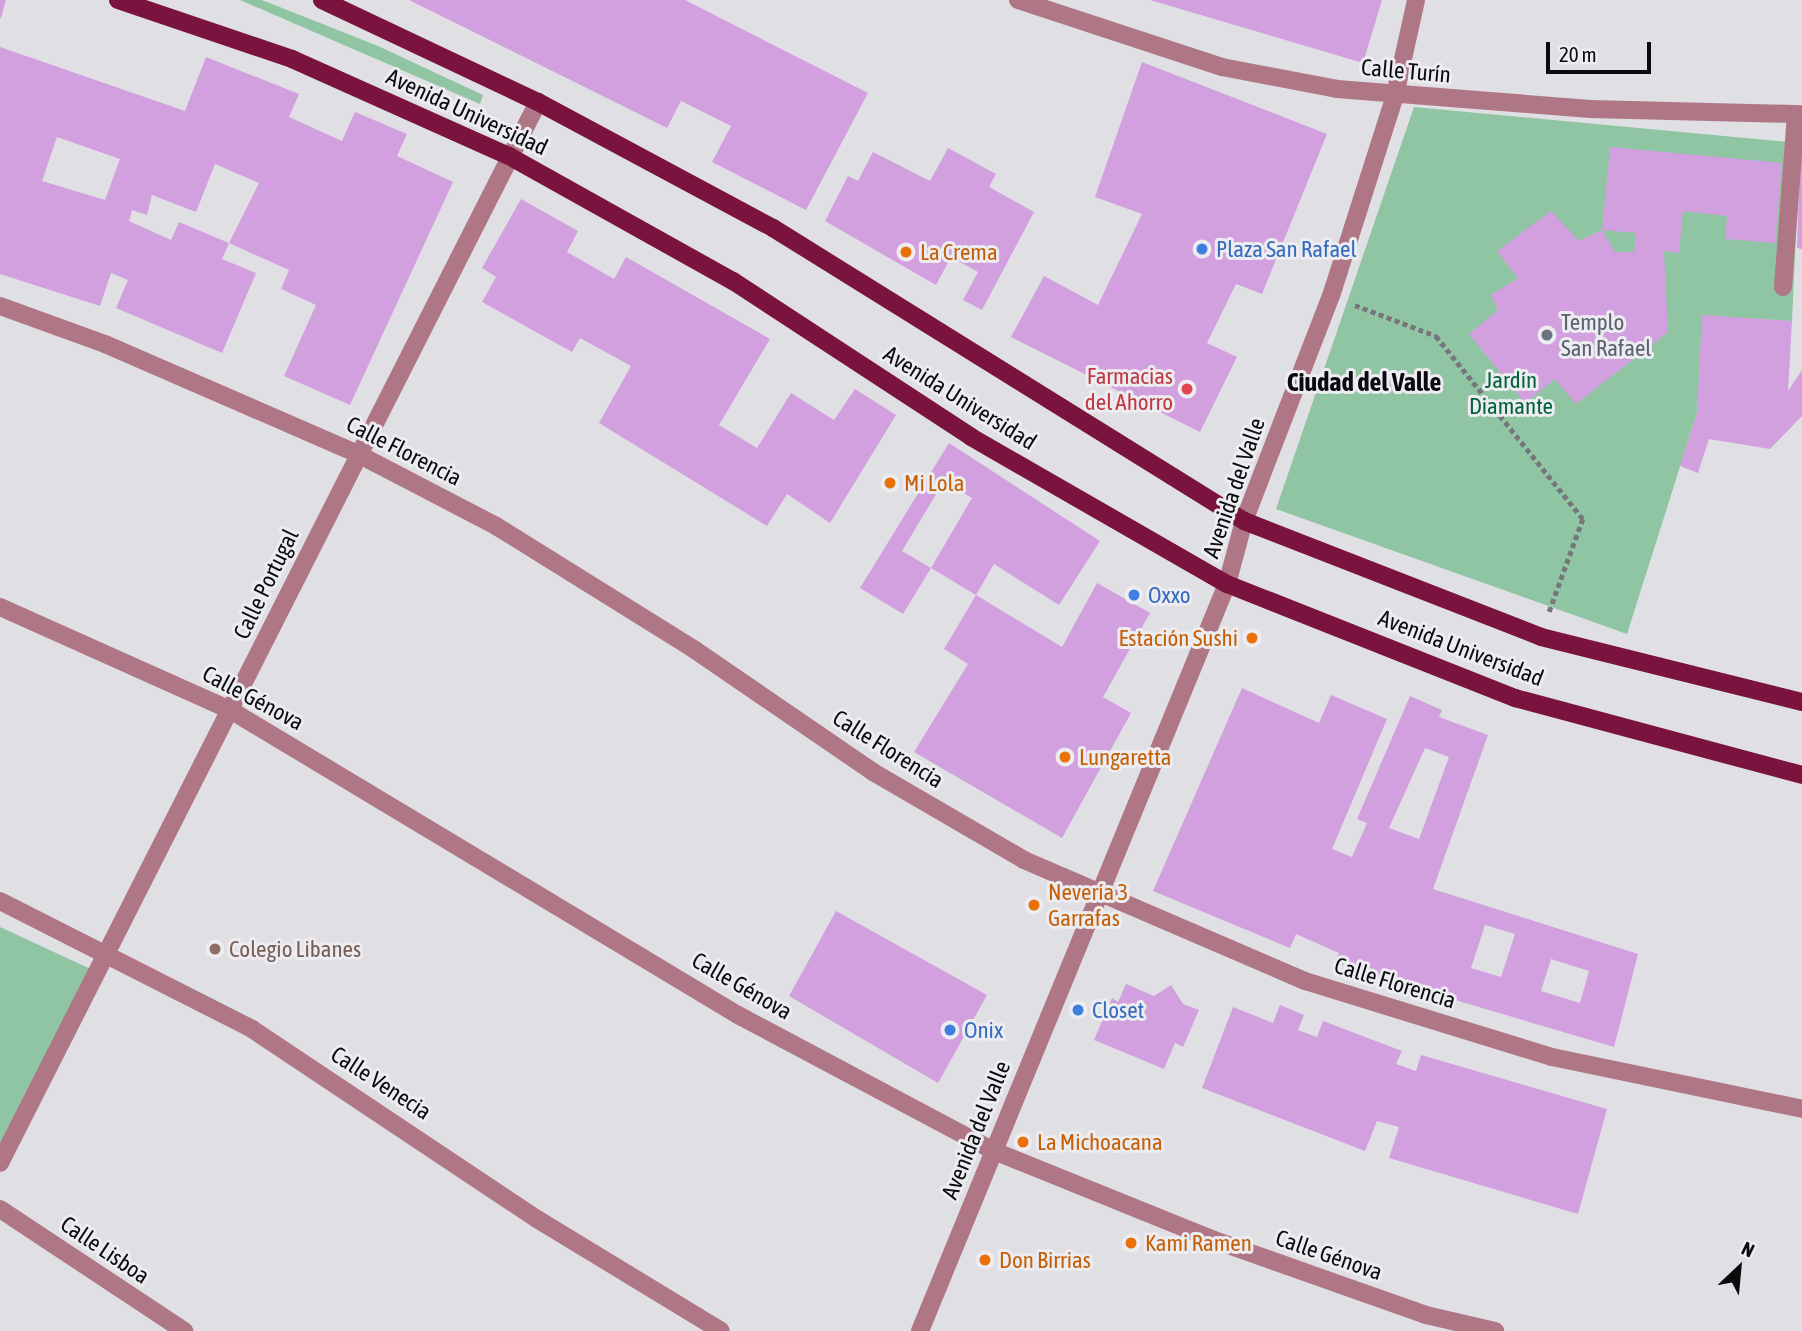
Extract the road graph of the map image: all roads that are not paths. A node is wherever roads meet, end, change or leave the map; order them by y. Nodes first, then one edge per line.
1 (118, 0) edge
2 (322, 0) edge
3 (1018, 0) edge
4 (1416, 0) edge
5 (1395, 95) junction
6 (538, 102) junction
7 (1799, 114) edge
8 (509, 156) junction
9 (1783, 286) dead end
10 (0, 306) edge
11 (356, 453) junction
12 (1244, 520) junction
13 (1227, 584) junction
14 (0, 607) edge
15 (1802, 702) edge
16 (232, 711) junction
17 (1802, 775) edge
18 (1099, 893) junction
19 (0, 901) edge
20 (107, 953) junction
21 (1802, 1109) edge
22 (993, 1151) junction
23 (0, 1163) edge
24 (0, 1209) edge
25 (184, 1331) edge
26 (721, 1331) edge
27 (920, 1331) edge
28 (1495, 1331) edge

1 - 8 main road, Avenida Universidad
2 - 6 main road, Avenida Universidad
3 - 5 street, Calle Turín
4 - 5 street, Avenida del Valle
5 - 7 street, Calle Turín
5 - 12 street, Avenida del Valle
6 - 8 street, Calle Portugal
6 - 12 main road, Avenida Universidad
7 - 9 street
8 - 11 street, Calle Portugal
8 - 13 main road, Avenida Universidad
10 - 11 street, Calle Florencia
11 - 16 street, Calle Portugal
11 - 18 street, Calle Florencia
12 - 13 street, Avenida del Valle
12 - 15 main road, Avenida Universidad
13 - 17 main road, Avenida Universidad
13 - 18 street, Avenida del Valle
14 - 16 street, Calle Génova
16 - 20 street, Calle Portugal
16 - 22 street, Calle Génova
18 - 21 street, Calle Florencia
18 - 22 street, Avenida del Valle
19 - 20 street, Calle Venecia
20 - 23 street, Calle Portugal
20 - 26 street, Calle Venecia
22 - 27 street, Avenida del Valle
22 - 28 street, Calle Génova
24 - 25 street, Calle Lisboa

